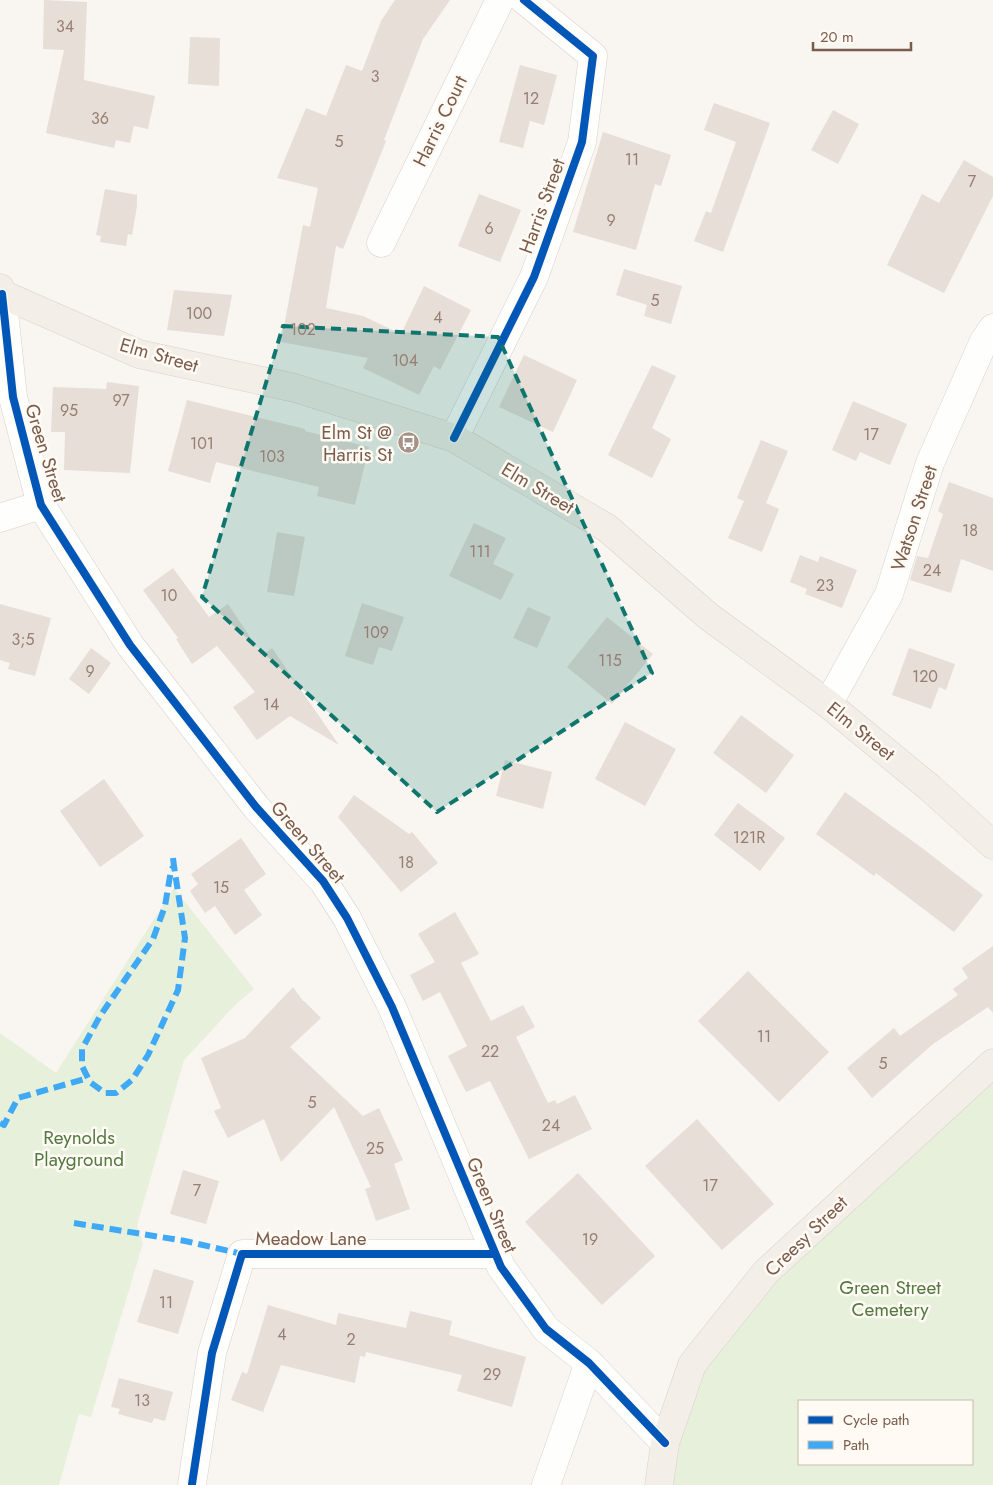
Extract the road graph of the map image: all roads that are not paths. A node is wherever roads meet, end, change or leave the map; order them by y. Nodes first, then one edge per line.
1 (500, 0) edge
2 (524, 0) edge
3 (380, 243) dead end
4 (1, 291) edge
5 (993, 328) edge
6 (454, 438) junction
7 (42, 505) junction
8 (0, 518) edge
9 (828, 704) junction
10 (993, 845) edge
11 (993, 1063) edge
12 (496, 1254) junction
13 (589, 1363) junction
14 (664, 1443) junction
15 (192, 1484) edge
16 (546, 1485) edge
17 (659, 1485) edge

1 - 3 street, Harris Court
2 - 6 street, Harris Street
4 - 6 main road, Elm Street
4 - 7 street, Green Street
5 - 9 street, Watson Street
6 - 9 main road, Elm Street
7 - 8 street
7 - 12 street, Green Street
9 - 10 main road, Elm Street
11 - 14 main road, Creesy Street
12 - 13 street, Green Street
12 - 15 street, Meadow Lane
13 - 14 street, Green Street
13 - 16 street
14 - 17 main road

